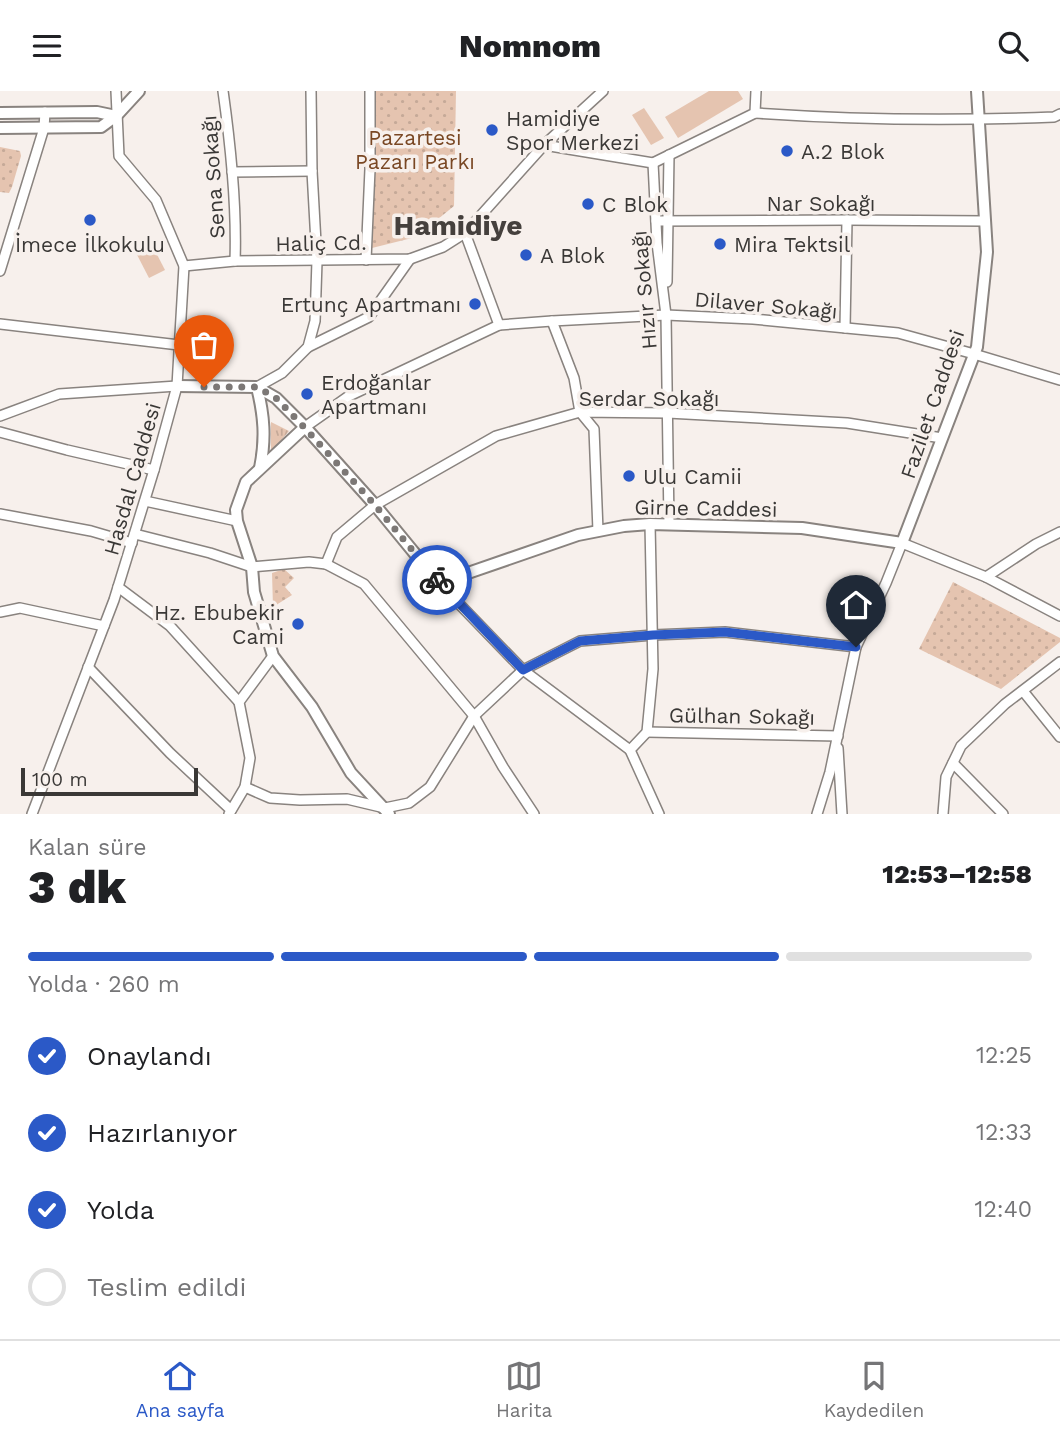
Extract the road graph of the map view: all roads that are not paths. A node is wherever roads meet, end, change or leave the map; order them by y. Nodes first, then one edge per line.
1 (116, 91) edge
2 (139, 91) edge
3 (223, 91) edge
4 (311, 91) edge
5 (370, 91) edge
6 (603, 91) edge
7 (756, 91) edge
8 (969, 91) edge
9 (977, 91) edge
10 (978, 106) junction
11 (45, 112) junction
12 (0, 113) edge
13 (755, 113) junction
14 (1060, 114) edge
15 (116, 116) junction
16 (979, 120) junction
17 (0, 128) edge
18 (44, 128) junction
19 (544, 145) junction
20 (669, 155) junction
21 (653, 163) junction
22 (312, 171) junction
23 (232, 172) junction
24 (847, 220) junction
25 (656, 221) junction
26 (668, 221) junction
27 (985, 221) junction
28 (465, 233) junction
29 (366, 260) junction
30 (410, 260) junction
31 (235, 261) junction
32 (317, 261) junction
33 (184, 266) junction
34 (0, 271) edge
35 (666, 315) junction
36 (552, 321) junction
37 (0, 324) edge
38 (499, 325) junction
39 (845, 328) junction
40 (179, 345) junction
41 (307, 347) junction
42 (974, 354) junction
43 (1060, 380) edge
44 (177, 386) junction
45 (257, 387) junction
46 (580, 412) junction
47 (668, 413) junction
48 (0, 416) edge
49 (304, 427) junction
50 (0, 432) edge
51 (942, 438) junction
52 (260, 469) junction
53 (154, 470) junction
54 (145, 501) junction
55 (375, 505) junction
56 (0, 514) edge
57 (237, 521) junction
58 (650, 524) junction
59 (669, 524) junction
60 (598, 531) junction
61 (1060, 532) edge
62 (133, 538) junction
63 (902, 543) junction
64 (326, 564) junction
65 (252, 567) junction
66 (986, 577) junction
67 (439, 583) junction
68 (118, 587) junction
69 (0, 613) edge
70 (1060, 616) edge
71 (104, 626) junction
72 (653, 635) junction
73 (856, 647) junction
74 (273, 656) junction
75 (1060, 661) edge
76 (88, 667) junction
77 (523, 670) junction
78 (1023, 691) junction
79 (239, 702) junction
80 (474, 716) junction
81 (647, 732) junction
82 (838, 736) junction
83 (1060, 737) edge
84 (630, 750) junction
85 (953, 763) junction
86 (245, 787) junction
87 (38, 798) junction
88 (230, 812) edge
89 (390, 812) edge
90 (23, 814) edge
91 (32, 814) edge
92 (534, 814) edge
93 (659, 814) edge
94 (817, 814) edge
95 (842, 814) edge
96 (943, 814) edge
97 (1003, 814) edge

1 - 15 street, Hasdal Caddesi
2 - 15 street
3 - 23 street, Sena Sokağı
4 - 22 street
5 - 29 street
6 - 19 street, Haliç Cd.
7 - 13 street
8 - 10 street
9 - 10 street, Fazilet Caddesi
10 - 16 street, Fazilet Caddesi
11 - 12 street
11 - 15 street
11 - 18 street
13 - 16 street
13 - 20 street
14 - 16 street
15 - 18 street
15 - 33 street, Hasdal Caddesi
16 - 27 street, Fazilet Caddesi
17 - 18 street
18 - 34 street
19 - 21 street
19 - 28 street, Haliç Cd.
20 - 21 street
20 - 26 street
21 - 25 street, Hızır Sokağı
22 - 23 street
22 - 32 street
23 - 31 street, Sena Sokağı
24 - 26 street, Nar Sokağı
24 - 27 street, Nar Sokağı
24 - 39 street
25 - 26 street, Nar Sokağı
25 - 35 street, Hızır Sokağı
26 - 35 street
27 - 42 street, Fazilet Caddesi
28 - 30 street, Haliç Cd.
28 - 38 street
29 - 30 street, Haliç Cd.
29 - 32 street, Haliç Cd.
30 - 41 street
31 - 32 street, Haliç Cd.
31 - 33 street, Haliç Cd.
32 - 41 street
33 - 40 street, Hasdal Caddesi
35 - 36 street, Dilaver Sokağı
35 - 39 street, Dilaver Sokağı
35 - 47 street, Hızır Sokağı
36 - 38 street, Dilaver Sokağı
36 - 46 street
37 - 40 street
38 - 49 street, Dilaver Sokağı
39 - 42 street, Dilaver Sokağı
40 - 44 street, Hasdal Caddesi
41 - 45 street
42 - 43 street, Dilaver Sokağı
42 - 51 street, Fazilet Caddesi
44 - 45 street
44 - 48 street
44 - 53 street, Hasdal Caddesi
45 - 49 street
45 - 52 street
46 - 47 street, Serdar Sokağı
46 - 55 street, Serdar Sokağı
46 - 60 street
47 - 51 street, Serdar Sokağı
47 - 59 street, Hızır Sokağı
49 - 52 street
49 - 55 street
50 - 53 street
51 - 63 street, Fazilet Caddesi
52 - 57 street
53 - 54 street, Hasdal Caddesi
54 - 57 street
54 - 62 street, Hasdal Caddesi
55 - 64 street, Serdar Sokağı
55 - 67 street
56 - 62 street
57 - 65 street
58 - 59 street, Girne Caddesi
58 - 60 street, Girne Caddesi
58 - 72 street
59 - 63 street, Girne Caddesi
60 - 67 street, Girne Caddesi
61 - 66 street
62 - 65 street
62 - 68 street, Hasdal Caddesi
63 - 66 street, Girne Caddesi
63 - 73 street
64 - 65 street
64 - 80 street
65 - 74 street
66 - 70 street, Girne Caddesi
67 - 77 street
68 - 71 street, Hasdal Caddesi
68 - 79 street
69 - 71 street
71 - 76 street, Hasdal Caddesi
72 - 73 street
72 - 77 street
72 - 81 street
73 - 82 street
74 - 79 street
74 - 89 street
75 - 78 street
76 - 87 street, Hasdal Caddesi
76 - 88 street
77 - 80 street
77 - 84 street
78 - 83 street
78 - 85 street
79 - 86 street
80 - 89 street
80 - 92 street
81 - 82 street, Gülhan Sokağı
81 - 84 street
82 - 94 street
82 - 95 street
84 - 93 street
85 - 96 street
85 - 97 street
86 - 88 street
86 - 89 street
87 - 90 street, Hasdal Caddesi
87 - 91 street, Hasdal Caddesi

